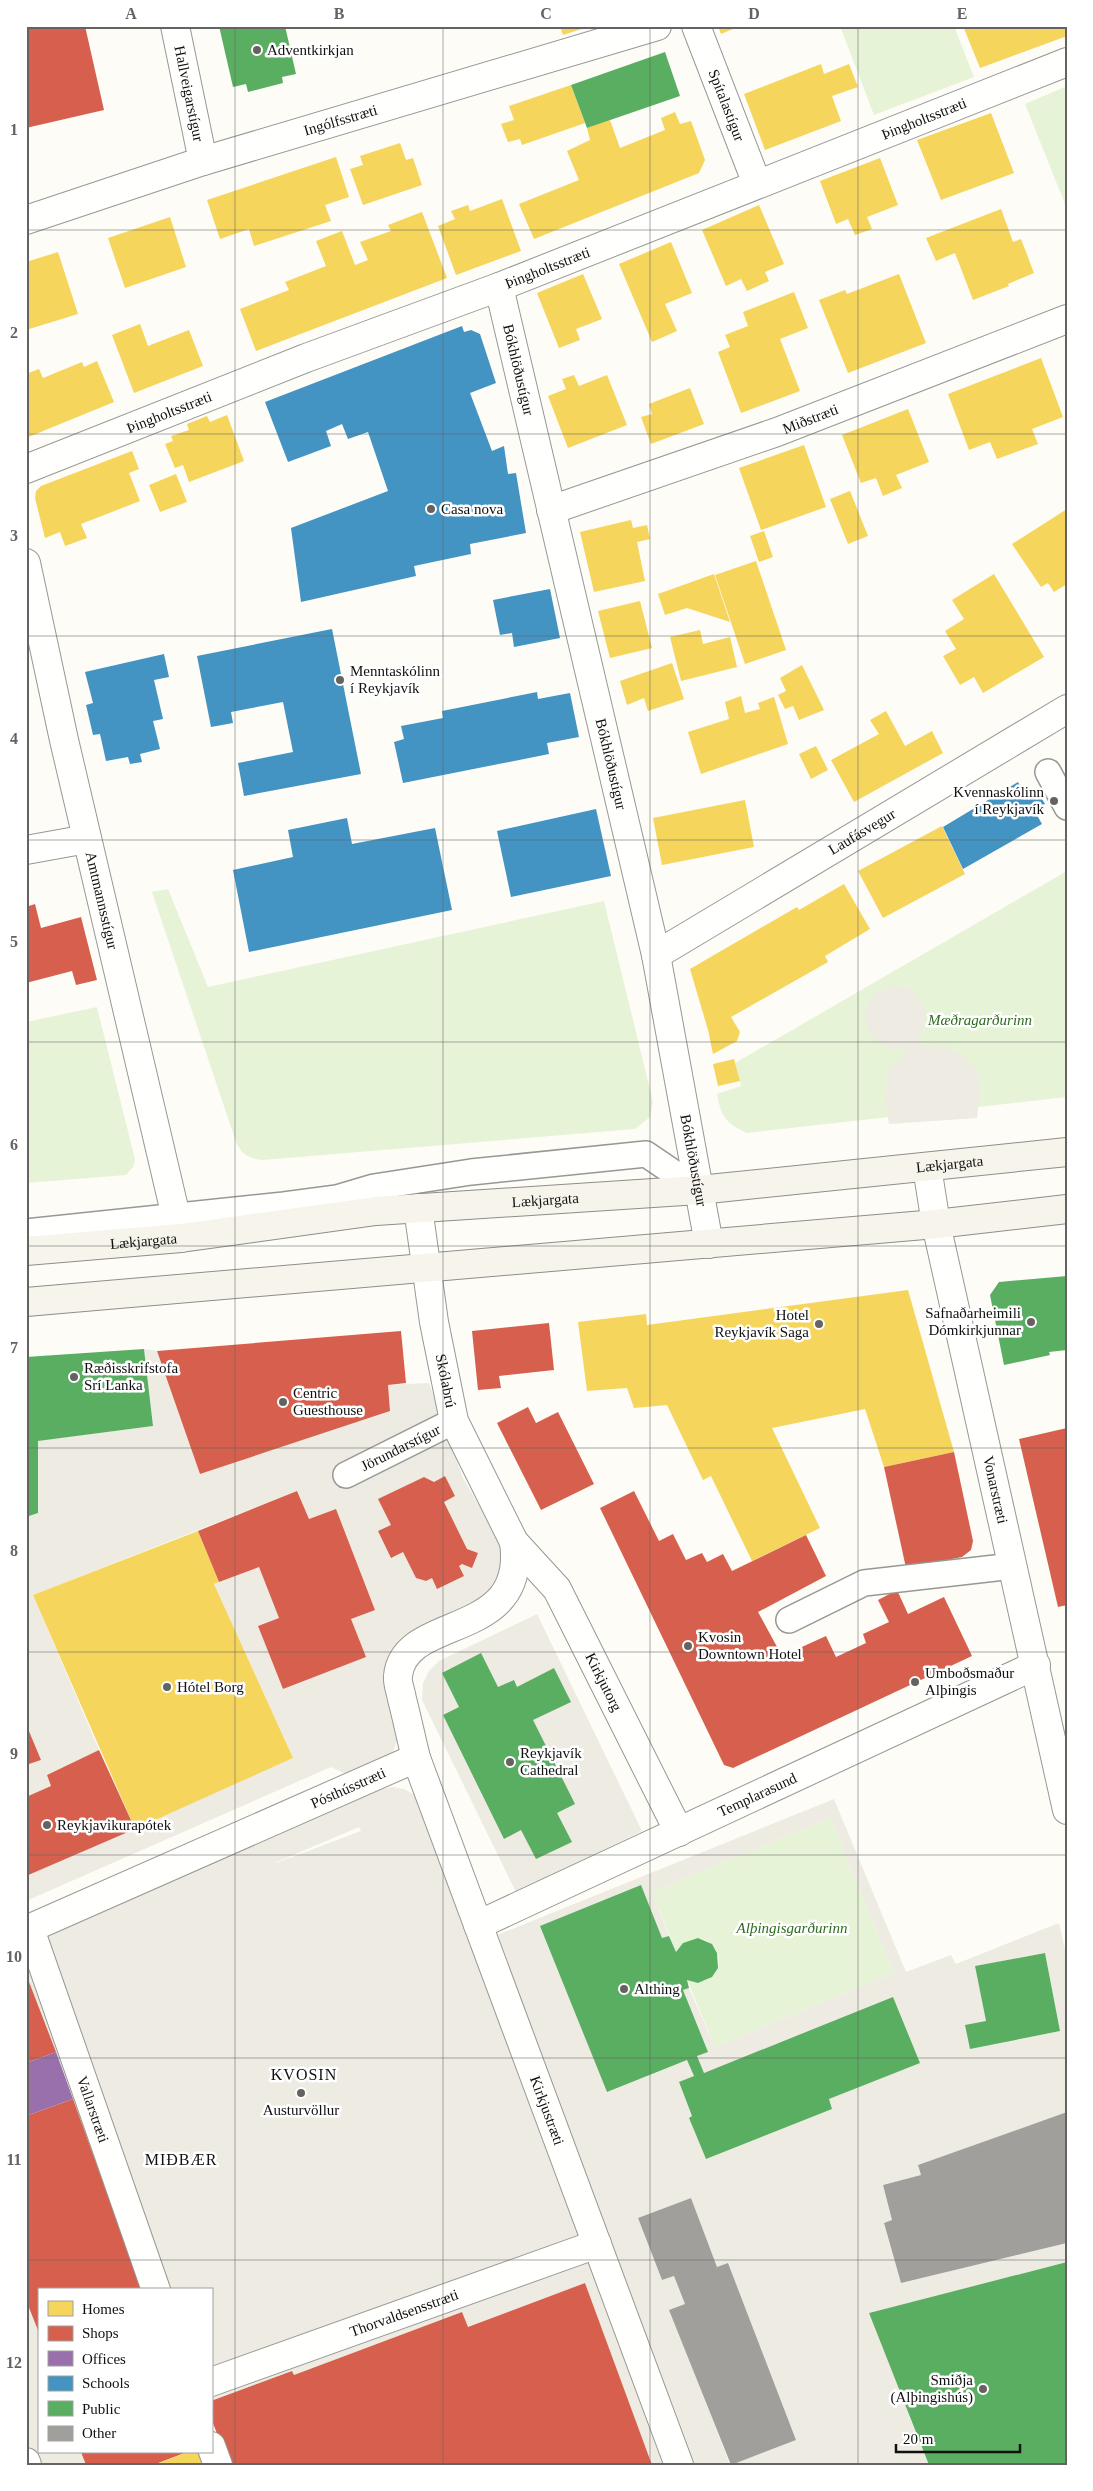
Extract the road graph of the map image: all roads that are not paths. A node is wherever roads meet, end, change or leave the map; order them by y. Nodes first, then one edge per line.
1 (175, 26) edge
2 (657, 26) edge
3 (696, 26) edge
4 (1067, 62) edge
5 (203, 161) junction
6 (758, 184) junction
7 (26, 220) edge
8 (499, 287) junction
9 (1067, 318) edge
10 (26, 469) edge
11 (551, 510) junction
12 (26, 563) edge
13 (1067, 709) edge
14 (1048, 772) dead end
15 (1067, 807) edge
16 (87, 839) junction
17 (26, 850) edge
18 (656, 955) junction
19 (1067, 1152) edge
20 (928, 1168) junction
21 (699, 1190) junction
22 (418, 1208) junction
23 (1067, 1209) edge
24 (936, 1224) junction
25 (179, 1228) junction
26 (26, 1232) edge
27 (709, 1244) junction
28 (26, 1251) edge
29 (426, 1268) junction
30 (26, 1302) edge
31 (454, 1421) junction
32 (346, 1475) dead end
33 (514, 1542) junction
34 (1013, 1566) junction
35 (788, 1620) dead end
36 (1036, 1665) junction
37 (416, 1758) junction
38 (1067, 1810) edge
39 (680, 1832) junction
40 (478, 1925) junction
41 (28, 1930) edge
42 (597, 2244) junction
43 (155, 2288) edge
44 (212, 2382) edge
45 (212, 2449) edge
46 (218, 2465) edge
47 (679, 2465) edge

1 - 5 street, Hallveigarstígur
2 - 5 street, Ingólfsstræti
3 - 6 street, Spítalastígur
4 - 6 street, Þingholtsstræti
5 - 7 street, Ingólfsstræti
6 - 8 street, Þingholtsstræti
8 - 10 street, Þingholtsstræti
8 - 11 street, Bókhlöðustígur
9 - 11 street, Miðstræti
11 - 18 street, Bókhlöðustígur
12 - 16 street, Amtmannsstígur
13 - 18 street, Laufásvegur
14 - 15 lane
16 - 17 street
16 - 25 street, Amtmannsstígur
18 - 21 street, Bókhlöðustígur
19 - 20 main road, Lækjargata
20 - 21 main road, Lækjargata
20 - 24 street, Vonarstræti
21 - 22 main road, Lækjargata
21 - 25 lane
21 - 27 street, Bókhlöðustígur
22 - 25 main road, Lækjargata
22 - 29 street, Skólabrú
23 - 24 main road
24 - 27 main road
24 - 34 street, Vonarstræti
25 - 26 lane
25 - 28 main road, Lækjargata
27 - 29 main road
29 - 30 main road
29 - 31 street, Skólabrú
31 - 32 lane, Jörundarstígur
31 - 33 street, Skólabrú
33 - 37 street
33 - 39 street, Kirkjutorg
34 - 35 lane
34 - 36 street, Vonarstræti
36 - 38 street, Vonarstræti
36 - 39 street, Templarasund
37 - 40 street, Kirkjustræti
37 - 41 street, Pósthússtræti
39 - 40 street, Templarasund
40 - 42 street, Kirkjustræti
41 - 43 street, Vallarstræti
42 - 44 street, Thorvaldsensstræti
42 - 47 street, Kirkjustræti
45 - 46 street

